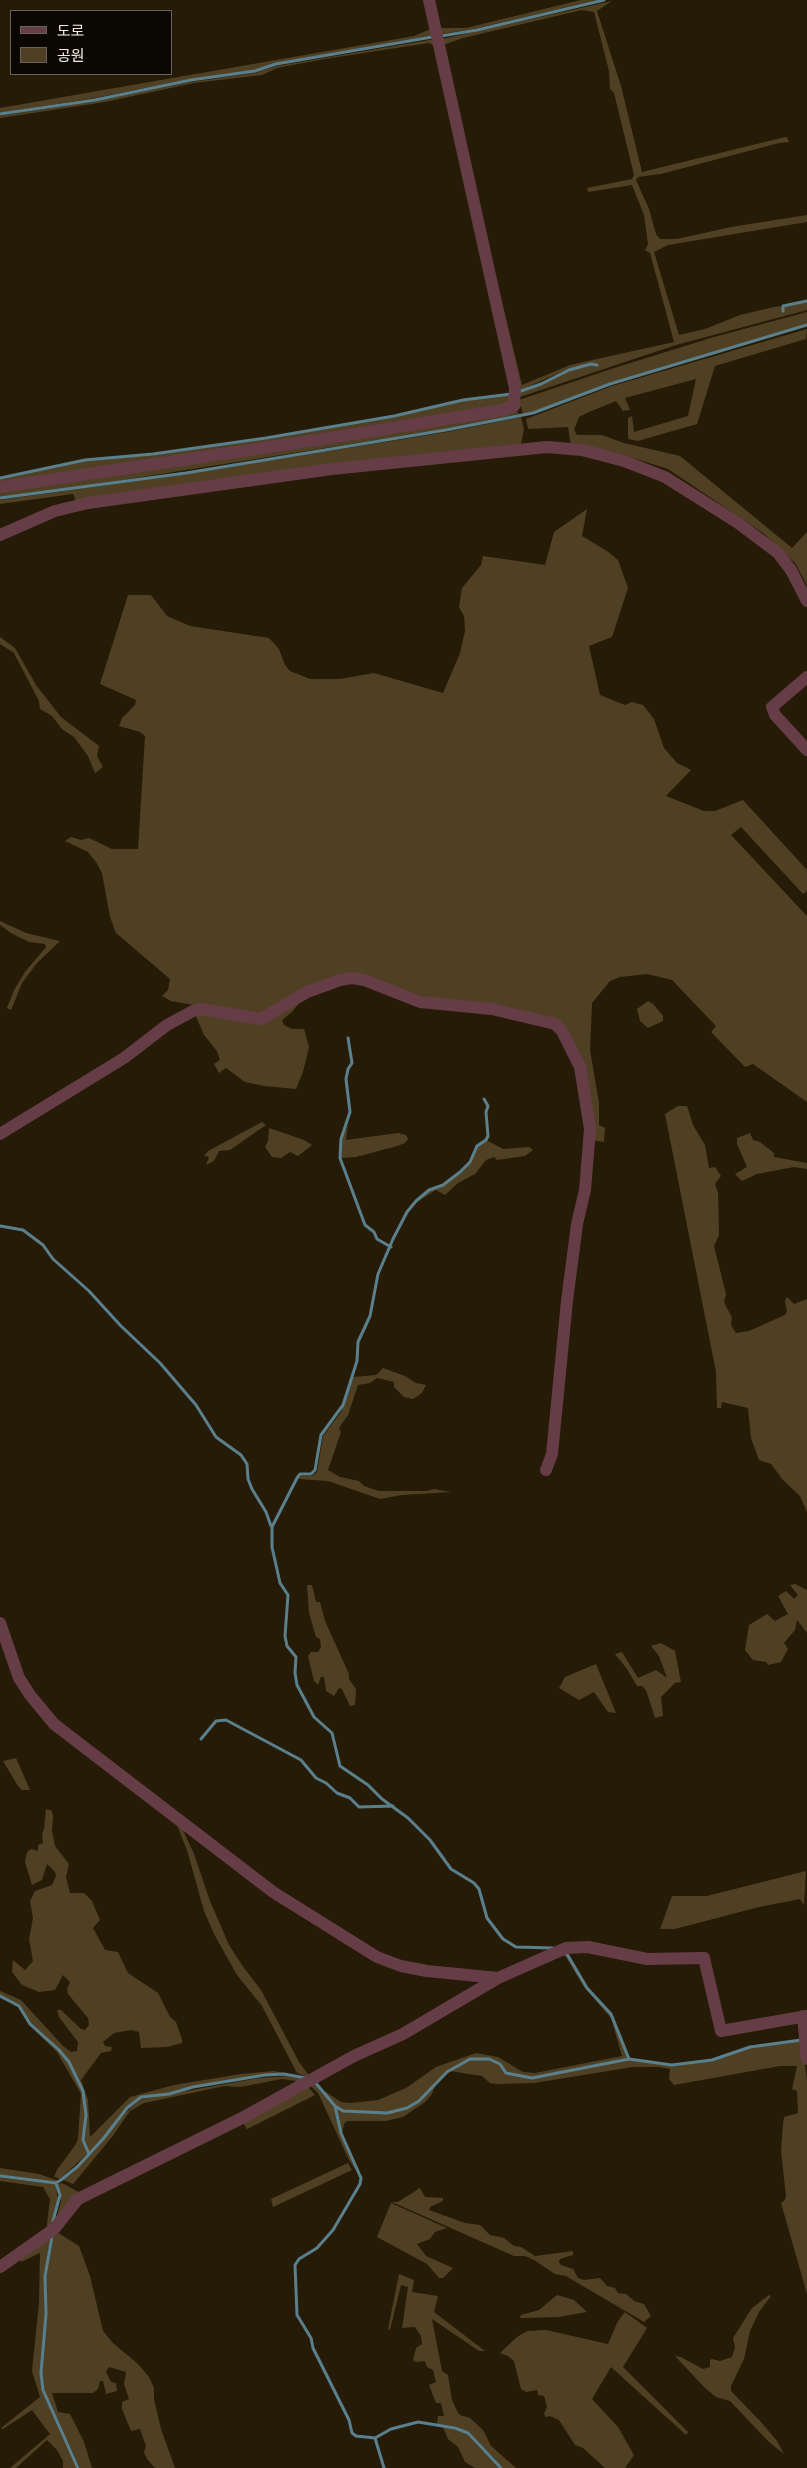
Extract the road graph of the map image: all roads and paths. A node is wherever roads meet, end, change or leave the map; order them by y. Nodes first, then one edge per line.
1 (429, 0) edge
2 (0, 487) edge
3 (0, 535) edge
4 (807, 601) edge
5 (807, 677) edge
6 (807, 750) edge
7 (0, 1134) edge
8 (546, 1470) dead end
9 (0, 1623) edge
10 (498, 1978) junction
11 (805, 2016) edge
12 (807, 2059) edge
13 (0, 2267) edge

1 - 2 street
3 - 4 street
5 - 6 street
7 - 8 street
9 - 10 street
10 - 11 street
10 - 13 street
11 - 12 street

